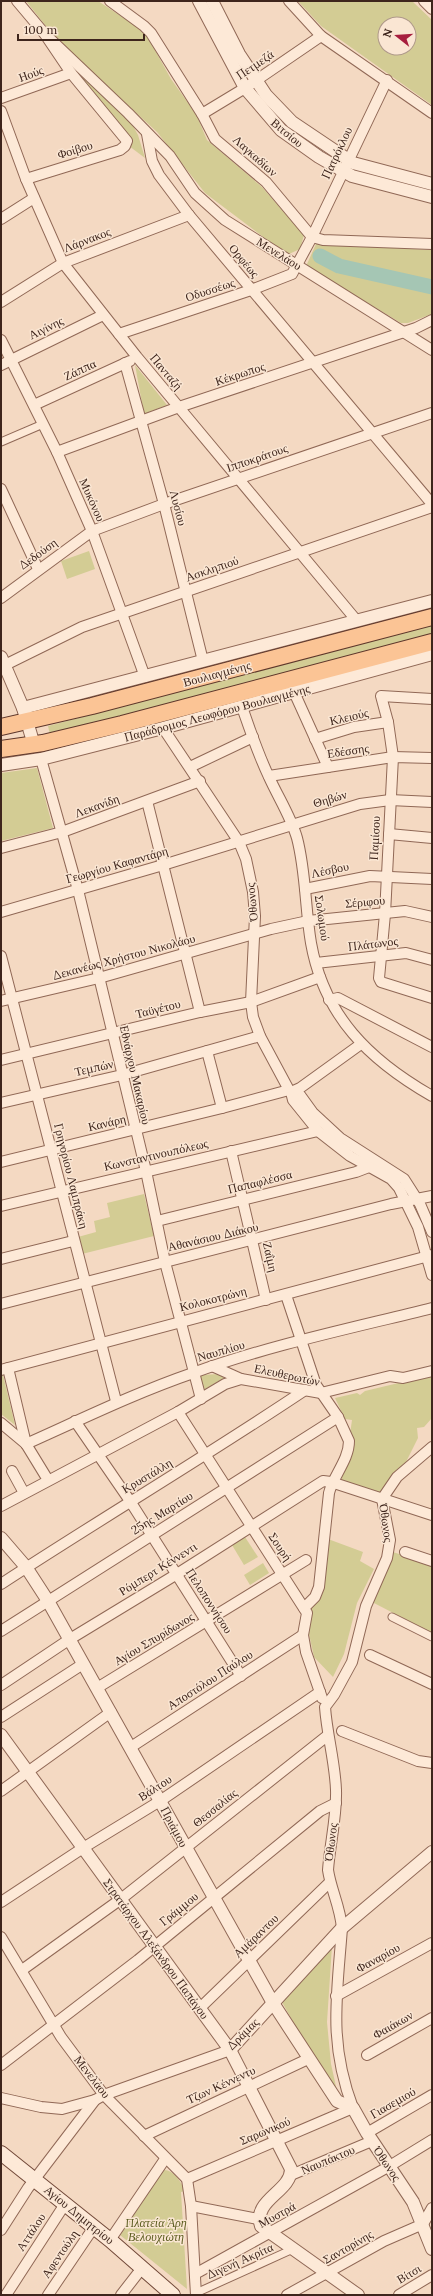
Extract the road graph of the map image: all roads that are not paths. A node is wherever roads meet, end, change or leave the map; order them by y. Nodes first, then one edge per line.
1 (17, 1) edge
2 (110, 1) edge
3 (199, 1) edge
4 (212, 1) edge
5 (289, 1) edge
6 (424, 1) edge
7 (432, 9) edge
8 (44, 33) junction
9 (321, 36) junction
10 (71, 73) junction
11 (256, 80) junction
12 (387, 80) junction
13 (245, 88) junction
14 (1, 98) edge
15 (1, 111) edge
16 (432, 113) edge
17 (202, 114) junction
18 (147, 134) junction
19 (5, 135) edge
20 (348, 160) junction
21 (342, 172) junction
22 (26, 179) junction
23 (432, 184) edge
24 (432, 197) edge
25 (34, 198) junction
26 (189, 215) junction
27 (1, 219) edge
28 (312, 237) junction
29 (432, 244) edge
30 (63, 263) junction
31 (298, 266) junction
32 (251, 290) junction
33 (1, 302) edge
34 (103, 315) junction
35 (432, 320) edge
36 (402, 332) junction
37 (119, 334) junction
38 (1, 340) edge
39 (432, 350) edge
40 (137, 357) junction
41 (6, 362) edge
42 (125, 363) junction
43 (314, 363) junction
44 (34, 406) junction
45 (179, 407) junction
46 (432, 413) edge
47 (141, 421) junction
48 (43, 424) junction
49 (372, 433) junction
50 (1, 442) edge
51 (57, 452) junction
52 (238, 479) junction
53 (1, 489) edge
54 (164, 504) junction
55 (432, 505) edge
56 (92, 531) junction
57 (300, 552) junction
58 (38, 569) junction
59 (186, 591) junction
60 (1, 598) edge
61 (432, 601) edge
62 (123, 614) junction
63 (432, 617) edge
64 (357, 621) junction
65 (432, 642) edge
66 (432, 654) edge
67 (203, 660) junction
68 (3, 661) edge
69 (145, 677) junction
70 (294, 692) junction
71 (432, 699) edge
72 (242, 707) junction
73 (26, 715) junction
74 (388, 722) junction
75 (1, 727) edge
76 (163, 728) junction
77 (253, 737) junction
78 (315, 739) junction
79 (1, 749) edge
80 (38, 752) junction
81 (393, 757) junction
82 (432, 758) edge
83 (1, 765) edge
84 (190, 767) junction
85 (328, 767) junction
86 (268, 776) junction
87 (200, 781) junction
88 (390, 800) junction
89 (147, 801) junction
90 (432, 802) edge
91 (292, 824) junction
92 (62, 832) junction
93 (389, 834) junction
94 (432, 838) edge
95 (239, 842) junction
96 (1, 848) edge
97 (163, 865) junction
98 (386, 876) junction
99 (432, 879) edge
100 (304, 889) junction
101 (78, 890) junction
102 (1, 912) edge
103 (385, 914) junction
104 (432, 917) edge
105 (308, 921) junction
106 (254, 935) junction
107 (186, 955) junction
108 (1, 956) edge
109 (382, 956) junction
110 (432, 960) edge
111 (316, 963) junction
112 (320, 977) junction
113 (99, 978) junction
114 (432, 998) edge
115 (13, 999) junction
116 (329, 1000) junction
117 (1, 1001) edge
118 (251, 1002) junction
119 (200, 1012) junction
120 (112, 1034) junction
121 (260, 1036) junction
122 (361, 1044) junction
123 (432, 1047) edge
124 (208, 1051) junction
125 (27, 1054) junction
126 (1, 1060) edge
127 (122, 1075) junction
128 (290, 1091) junction
129 (37, 1094) junction
130 (432, 1096) edge
131 (1, 1103) edge
132 (222, 1108) junction
133 (135, 1130) junction
134 (318, 1131) junction
135 (51, 1150) junction
136 (231, 1151) junction
137 (1, 1162) edge
138 (369, 1167) junction
139 (146, 1171) junction
140 (61, 1191) junction
141 (432, 1196) edge
142 (242, 1200) junction
143 (412, 1200) junction
144 (1, 1206) edge
145 (157, 1221) junction
146 (432, 1232) edge
147 (74, 1241) junction
148 (253, 1241) junction
149 (430, 1255) edge
150 (1, 1259) edge
151 (165, 1262) junction
152 (432, 1274) edge
153 (84, 1283) junction
154 (286, 1295) junction
155 (266, 1300) junction
156 (1, 1304) edge
157 (432, 1308) edge
158 (180, 1321) junction
159 (301, 1341) junction
160 (100, 1343) junction
161 (212, 1366) junction
162 (5, 1369) edge
163 (432, 1371) edge
164 (194, 1372) junction
165 (241, 1379) junction
166 (305, 1390) junction
167 (321, 1394) junction
168 (201, 1399) junction
169 (116, 1401) junction
170 (178, 1412) junction
171 (338, 1418) junction
172 (75, 1421) junction
173 (1, 1423) edge
174 (26, 1444) junction
175 (432, 1447) edge
176 (99, 1454) junction
177 (206, 1456) junction
178 (12, 1471) dead end
179 (48, 1480) junction
180 (331, 1482) junction
181 (226, 1488) junction
182 (24, 1493) junction
183 (382, 1499) junction
184 (130, 1501) junction
185 (1, 1506) edge
186 (432, 1515) edge
187 (250, 1526) junction
188 (152, 1535) junction
189 (3, 1543) edge
190 (405, 1552) dead end
191 (306, 1560) dead end
192 (432, 1561) edge
193 (26, 1567) junction
194 (177, 1574) junction
195 (283, 1575) junction
196 (1, 1584) edge
197 (48, 1601) junction
198 (304, 1608) junction
199 (392, 1617) dead end
200 (208, 1622) junction
201 (1, 1631) edge
202 (303, 1635) junction
203 (432, 1638) edge
204 (70, 1639) junction
205 (370, 1655) dead end
206 (83, 1664) junction
207 (241, 1676) junction
208 (432, 1684) edge
209 (1, 1685) edge
210 (97, 1688) junction
211 (320, 1692) junction
212 (325, 1707) junction
213 (112, 1712) junction
214 (1, 1717) edge
215 (342, 1731) dead end
216 (1, 1734) edge
217 (327, 1736) junction
218 (130, 1747) junction
219 (432, 1763) edge
220 (29, 1773) junction
221 (1, 1791) edge
222 (160, 1801) junction
223 (336, 1802) junction
224 (83, 1848) junction
225 (185, 1848) junction
226 (432, 1852) edge
227 (330, 1882) junction
228 (213, 1897) junction
229 (121, 1899) junction
230 (1, 1902) edge
231 (342, 1928) junction
232 (1, 1937) edge
233 (432, 1943) edge
234 (154, 1946) junction
235 (249, 1960) junction
236 (22, 1970) junction
237 (336, 1996) junction
238 (273, 2003) junction
239 (200, 2008) junction
240 (432, 2018) edge
241 (54, 2026) junction
242 (230, 2050) junction
243 (367, 2055) dead end
244 (308, 2059) junction
245 (1, 2065) edge
246 (249, 2086) junction
247 (104, 2094) junction
248 (432, 2095) edge
249 (1, 2098) edge
250 (95, 2100) junction
251 (354, 2108) junction
252 (144, 2136) junction
253 (369, 2137) junction
254 (276, 2140) junction
255 (432, 2140) edge
256 (1, 2153) edge
257 (165, 2158) junction
258 (388, 2167) junction
259 (291, 2174) junction
260 (186, 2179) junction
261 (36, 2180) junction
262 (65, 2204) junction
263 (191, 2206) junction
264 (432, 2208) edge
265 (258, 2219) junction
266 (423, 2224) junction
267 (94, 2227) junction
268 (1, 2230) edge
269 (269, 2234) junction
270 (110, 2240) junction
271 (293, 2249) junction
272 (432, 2249) edge
273 (142, 2268) junction
274 (328, 2273) junction
275 (195, 2274) junction
276 (432, 2275) edge
277 (196, 2294) edge
278 (6, 2295) edge
279 (48, 2295) edge
280 (121, 2295) edge
281 (174, 2295) edge
282 (287, 2295) edge
283 (358, 2295) edge
284 (399, 2295) edge

1 - 8 street
2 - 17 street, Λαγκαδίων
3 - 13 street, Βιτσίου
4 - 11 street, Βιτσίου
5 - 9 street
6 - 7 street
8 - 10 street
8 - 18 street
9 - 11 street, Πετμεζά
9 - 12 street
10 - 14 street, Ηούς
10 - 22 street, Φοίβου
11 - 13 street, Πετμεζά
11 - 20 street, Βιτσίου
12 - 16 street
12 - 20 street, Πατρόκλου
13 - 17 street, Πετμεζά
13 - 21 street, Βιτσίου
15 - 19 street, Πανταζή
17 - 28 street, Λαγκαδίων
18 - 26 street, Ορφέως
18 - 31 street, Μενελάου
19 - 22 street, Πανταζή
20 - 21 street, Πατρόκλου
20 - 23 street, Βιτσίου
21 - 24 street, Βιτσίου
21 - 28 street, Πατρόκλου
22 - 25 street, Πανταζή
25 - 27 street
25 - 30 street, Πανταζή
26 - 30 street, Λάρνακος
26 - 32 street, Ορφέως
28 - 29 street
28 - 31 street, Οδυσσέως
30 - 33 street, Λάρνακος
30 - 34 street, Πανταζή
31 - 32 street, Οδυσσέως
31 - 36 street, Μενελάου
32 - 37 street, Οδυσσέως
32 - 43 street, Ορφέως
34 - 37 street, Πανταζή
34 - 41 street, Αιγίνης
35 - 36 street, Κέκρωπος
36 - 39 street, Μενελάου
36 - 43 street, Κέκρωπος
37 - 40 street, Πανταζή
38 - 41 street, Μυκόνου
40 - 42 street, Ζάππα
40 - 45 street, Πανταζή
41 - 44 street, Μυκόνου
42 - 44 street, Ζάππα
42 - 47 street, Λυσίου
43 - 45 street, Κέκρωπος
43 - 49 street, Ορφέως
44 - 48 street, Μυκόνου
45 - 47 street, Κέκρωπος
45 - 52 street, Πανταζή
46 - 49 street, Ιπποκράτους
47 - 51 street, Κέκρωπος
47 - 54 street, Λυσίου
48 - 50 street
48 - 51 street, Μυκόνου
49 - 52 street, Ιπποκράτους
49 - 55 street, Ορφέως
51 - 56 street, Μυκόνου
52 - 54 street, Ιπποκράτους
52 - 57 street, Πανταζή
53 - 58 street
54 - 56 street, Ιπποκράτους
54 - 59 street, Λυσίου
55 - 57 street, Ασκληπιού
56 - 58 street, Δεδούση
56 - 62 street, Μυκόνου
57 - 59 street, Ασκληπιού
57 - 64 street, Πανταζή
58 - 60 street, Δεδούση
59 - 62 street, Ασκληπιού
59 - 67 street, Λυσίου
61 - 64 street
62 - 68 street, Ασκληπιού
62 - 69 street, Μυκόνου
63 - 73 main road, Βουλιαγμένης
64 - 67 street
65 - 80 main road, Βουλιαγμένης
66 - 70 street, Παράδρομος Λεωφόρου Βουλιαγμένης
67 - 69 street
68 - 73 street
69 - 73 street
70 - 72 street, Παράδρομος Λεωφόρου Βουλιαγμένης
70 - 78 street
71 - 74 street, Παμίσου
72 - 76 street, Παράδρομος Λεωφόρου Βουλιαγμένης
72 - 77 street, Σολωμού
73 - 75 main road, Βουλιαγμένης
73 - 80 street
74 - 78 street, Κλειούς
74 - 81 street, Παμίσου
76 - 80 street, Παράδρομος Λεωφόρου Βουλιαγμένης
76 - 84 street, Όθωνος
77 - 84 street
77 - 86 street, Σολωμού
78 - 85 street
79 - 80 main road, Βουλιαγμένης
80 - 83 street, Παράδρομος Λεωφόρου Βουλιαγμένης
80 - 92 street, Εθνάρχου Μακαρίου
81 - 82 street, Εδέσσης
81 - 85 street, Εδέσσης
81 - 88 street, Παμίσου
84 - 87 street, Όθωνος
85 - 86 street, Εδέσσης
86 - 91 street, Σολωμού
87 - 89 street, Λεκανίδη
87 - 95 street, Όθωνος
88 - 90 street, Θηβών
88 - 91 street, Θηβών
88 - 93 street, Παμίσου
89 - 92 street, Λεκανίδη
89 - 97 street
91 - 95 street, Θηβών
91 - 100 street, Σολωμού
92 - 96 street, Λεκανίδη
92 - 101 street, Εθνάρχου Μακαρίου
93 - 94 street
93 - 98 street, Παμίσου
95 - 97 street, Γεωργίου Καφαντάρη
95 - 106 street, Όθωνος
97 - 101 street, Γεωργίου Καφαντάρη
97 - 107 street
98 - 99 street, Λέσβου
98 - 100 street, Λέσβου
98 - 103 street, Παμίσου
100 - 105 street, Σολωμού
101 - 102 street, Γεωργίου Καφαντάρη
101 - 113 street, Εθνάρχου Μακαρίου
103 - 104 street, Σέριφου
103 - 105 street, Σέριφου
103 - 109 street, Παμίσου
105 - 106 street, Σέριφου
105 - 111 street, Σολωμού
106 - 107 street, Δεκανέως Χρήστου Νικολάου
106 - 118 street, Όθωνος
107 - 113 street, Δεκανέως Χρήστου Νικολάου
107 - 119 street
108 - 115 street, Γρηγορίου Λαμπράκη
109 - 110 street, Πλάτωνος
109 - 111 street, Πλάτωνος
109 - 114 street, Παμίσου
111 - 112 street, Σολωμού
112 - 116 street, Σολωμού
112 - 118 street, Ταϋγέτου
113 - 115 street, Δεκανέως Χρήστου Νικολάου
113 - 120 street, Εθνάρχου Μακαρίου
115 - 117 street, Δεκανέως Χρήστου Νικολάου
115 - 125 street, Γρηγορίου Λαμπράκη
116 - 122 street, Σολωμού
116 - 123 street
118 - 119 street, Ταϋγέτου
118 - 121 street, Όθωνος
119 - 120 street, Ταϋγέτου
120 - 125 street, Ταϋγέτου
120 - 127 street, Εθνάρχου Μακαρίου
121 - 124 street, Τεμπών
121 - 128 street, Όθωνος
122 - 128 street, Κανάρη
122 - 130 street, Σολωμού
124 - 127 street, Τεμπών
124 - 132 street
125 - 126 street, Ταϋγέτου
125 - 129 street, Γρηγορίου Λαμπράκη
127 - 129 street, Τεμπών
127 - 133 street, Εθνάρχου Μακαρίου
128 - 132 street, Κανάρη
128 - 134 street, Όθωνος
128 - 143 street, Όθωνος
129 - 131 street, Τεμπών
129 - 135 street, Γρηγορίου Λαμπράκη
132 - 133 street, Κανάρη
133 - 135 street, Κανάρη
133 - 139 street, Εθνάρχου Μακαρίου
134 - 136 street, Κωνσταντινουπόλεως
134 - 138 street, Όθωνος
135 - 137 street, Κανάρη
135 - 140 street, Γρηγορίου Λαμπράκη
136 - 139 street, Κωνσταντινουπόλεως
136 - 142 street, Ζαΐμη
138 - 142 street, Παπαφλέσσα
138 - 143 street, Όθωνος
139 - 140 street, Κωνσταντινουπόλεως
139 - 145 street, Εθνάρχου Μακαρίου
140 - 144 street, Κωνσταντινουπόλεως
140 - 147 street, Γρηγορίου Λαμπράκη
141 - 143 street, Αθανάσιου Διάκου
142 - 145 street, Παπαφλέσσα
142 - 148 street, Ζαΐμη
143 - 146 street, Όθωνος
143 - 148 street, Αθανάσιου Διάκου
143 - 149 street, Όθωνος
145 - 151 street, Εθνάρχου Μακαρίου
147 - 150 street
147 - 153 street, Γρηγορίου Λαμπράκη
148 - 151 street, Αθανάσιου Διάκου
148 - 155 street, Ζαΐμη
149 - 152 street, Όθωνος
149 - 154 street, Κολοκοτρώνη
151 - 153 street, Αθανάσιου Διάκου
151 - 158 street, Εθνάρχου Μακαρίου
153 - 156 street, Αθανάσιου Διάκου
153 - 160 street, Γρηγορίου Λαμπράκη
154 - 155 street, Κολοκοτρώνη
154 - 159 street
155 - 158 street, Κολοκοτρώνη
157 - 159 street, Ναυπλίου
158 - 160 street, Κολοκοτρώνη
158 - 164 street, Εθνάρχου Μακαρίου
159 - 161 street, Ναυπλίου
159 - 167 street
160 - 162 street, Κολοκοτρώνη
160 - 169 street, Γρηγορίου Λαμπράκη
161 - 164 street, Ναυπλίου
161 - 165 street
162 - 174 street
163 - 167 street
164 - 168 street, Εθνάρχου Μακαρίου
164 - 169 street, Ναυπλίου
165 - 166 street, Ελευθερωτών
165 - 168 street, Ελευθερωτών
166 - 167 street, Ελευθερωτών
166 - 177 street, Κρυστάλλη
167 - 171 street, Ελευθερωτών
168 - 170 street, Ελευθερωτών
169 - 172 street, Ναυπλίου
170 - 176 street, Ελευθερωτών
170 - 177 street, Σουρή
171 - 180 street, Ελευθερωτών
171 - 181 street, 25ης Μαρτίου
172 - 174 street, Ναυπλίου
172 - 176 street, Πελοποννήσου
173 - 174 street
174 - 179 street
175 - 183 street, Όθωνος
176 - 179 street, Ελευθερωτών
176 - 184 street, Πελοποννήσου
177 - 181 street, Σουρή
177 - 184 street, Κρυστάλλη
178 - 182 street
179 - 182 street, Ελευθερωτών
180 - 183 street
180 - 187 street, Ρόμπερτ Κέννεντι
180 - 198 street, Ελευθερωτών
181 - 187 street, Σουρή
181 - 188 street, 25ης Μαρτίου
182 - 185 street, Ελευθερωτών
183 - 186 street
183 - 212 street, Όθωνος
184 - 188 street, Πελοποννήσου
184 - 193 street, Κρυστάλλη
187 - 194 street, Ρόμπερτ Κέννεντι
187 - 195 street, Σουρή
188 - 194 street, Πελοποννήσου
188 - 197 street, 25ης Μαρτίου
189 - 193 street, Πριάμου
190 - 192 street
191 - 195 street, Αγίου Σπυρίδωνος
193 - 196 street, Κρυστάλλη
193 - 197 street, Πριάμου
194 - 200 street, Πελοποννήσου
194 - 204 street, Ρόμπερτ Κέννεντι
195 - 198 street, Σουρή
195 - 200 street, Αγίου Σπυρίδωνος
197 - 201 street, 25ης Μαρτίου
197 - 204 street, Πριάμου
198 - 202 street, Σουρή
199 - 203 street
200 - 207 street, Πελοποννήσου
200 - 210 street, Αγίου Σπυρίδωνος
202 - 207 street, Αποστόλου Παύλου
202 - 211 street, Σουρή
204 - 206 street, Πριάμου
204 - 209 street, Ρόμπερτ Κέννεντι
205 - 208 street
206 - 210 street, Πριάμου
206 - 214 street
207 - 218 street, Αποστόλου Παύλου
210 - 213 street, Πριάμου
211 - 212 street, Σουρή
211 - 222 street, Βάλτου
212 - 217 street, Όθωνος
213 - 218 street, Πριάμου
213 - 220 street
215 - 219 street
216 - 220 street, Στρατάρχου Αλεξάνδρου Παπάγου
217 - 223 street, Όθωνος
217 - 225 street, Θεσσαλίας
218 - 222 street, Πριάμου
220 - 221 street
220 - 224 street, Στρατάρχου Αλεξάνδρου Παπάγου
222 - 224 street, Βάλτου
222 - 225 street, Πριάμου
223 - 227 street, Όθωνος
223 - 228 street, Γράμμου
224 - 229 street, Στρατάρχου Αλεξάνδρου Παπάγου
224 - 230 street, Βάλτου
225 - 228 street, Πριάμου
225 - 229 street, Θεσσαλίας
226 - 231 street, Δράμας
227 - 231 street, Όθωνος
227 - 235 street, Αμάραντου
228 - 234 street, Γράμμου
228 - 235 street, Πριάμου
229 - 234 street, Στρατάρχου Αλεξάνδρου Παπάγου
229 - 236 street, Θεσσαλίας
231 - 237 street, Όθωνος
231 - 238 street, Δράμας
232 - 236 street, Μενελάου
233 - 237 street, Φαναρίου
234 - 239 street, Στρατάρχου Αλεξάνδρου Παπάγου
234 - 241 street, Γράμμου
235 - 238 street, Πριάμου
235 - 239 street, Αμάραντου
236 - 241 street, Μενελάου
237 - 251 street, Όθωνος
238 - 242 street, Δράμας
238 - 244 street, Πριάμου
239 - 242 street, Στρατάρχου Αλεξάνδρου Παπάγου
240 - 243 street, Φαιάκων
241 - 245 street, Γράμμου
241 - 247 street, Μενελάου
242 - 246 street, Στρατάρχου Αλεξάνδρου Παπάγου
242 - 247 street, Δράμας
244 - 246 street, Τζων Κέννεντυ
244 - 251 street, Πριάμου
246 - 252 street, Τζων Κέννεντυ
246 - 254 street, Στρατάρχου Αλεξάνδρου Παπάγου
247 - 250 street, Δράμας
247 - 252 street, Μενελάου
248 - 253 street, Γιασεμιού
249 - 250 street
250 - 261 street, Δράμας
251 - 253 street, Όθωνος
251 - 254 street, Σαρωνικού
252 - 257 street, Μενελάου
253 - 258 street, Όθωνος
253 - 259 street, Ναυπάκτου
254 - 259 street, Στρατάρχου Αλεξάνδρου Παπάγου
254 - 260 street, Σαρωνικού
255 - 258 street, Μυστρά
256 - 261 main road, Αγίου Δημητρίου
257 - 260 street, Μενελάου
257 - 270 street
258 - 266 street, Όθωνος
258 - 269 street, Μυστρά
259 - 265 street, Ναυπάκτου
260 - 263 street
261 - 262 main road, Αγίου Δημητρίου
261 - 268 street, Δράμας
262 - 267 main road, Αγίου Δημητρίου
262 - 278 street, Αττάλου
263 - 265 street
263 - 275 street
264 - 266 street
265 - 269 street
266 - 272 street, Όθωνος
266 - 274 street, Σαντορίνης
267 - 270 main road, Αγίου Δημητρίου
267 - 279 street, Αφεντούλη
269 - 271 street
269 - 275 street, Μυστρά
270 - 273 main road, Αγίου Δημητρίου
271 - 274 street
271 - 277 street, Διγενή Ακρίτα
273 - 280 street
273 - 281 main road, Αγίου Δημητρίου
274 - 282 street, Σαντορίνης
274 - 283 street
275 - 277 street
276 - 284 street, Βίτσι

